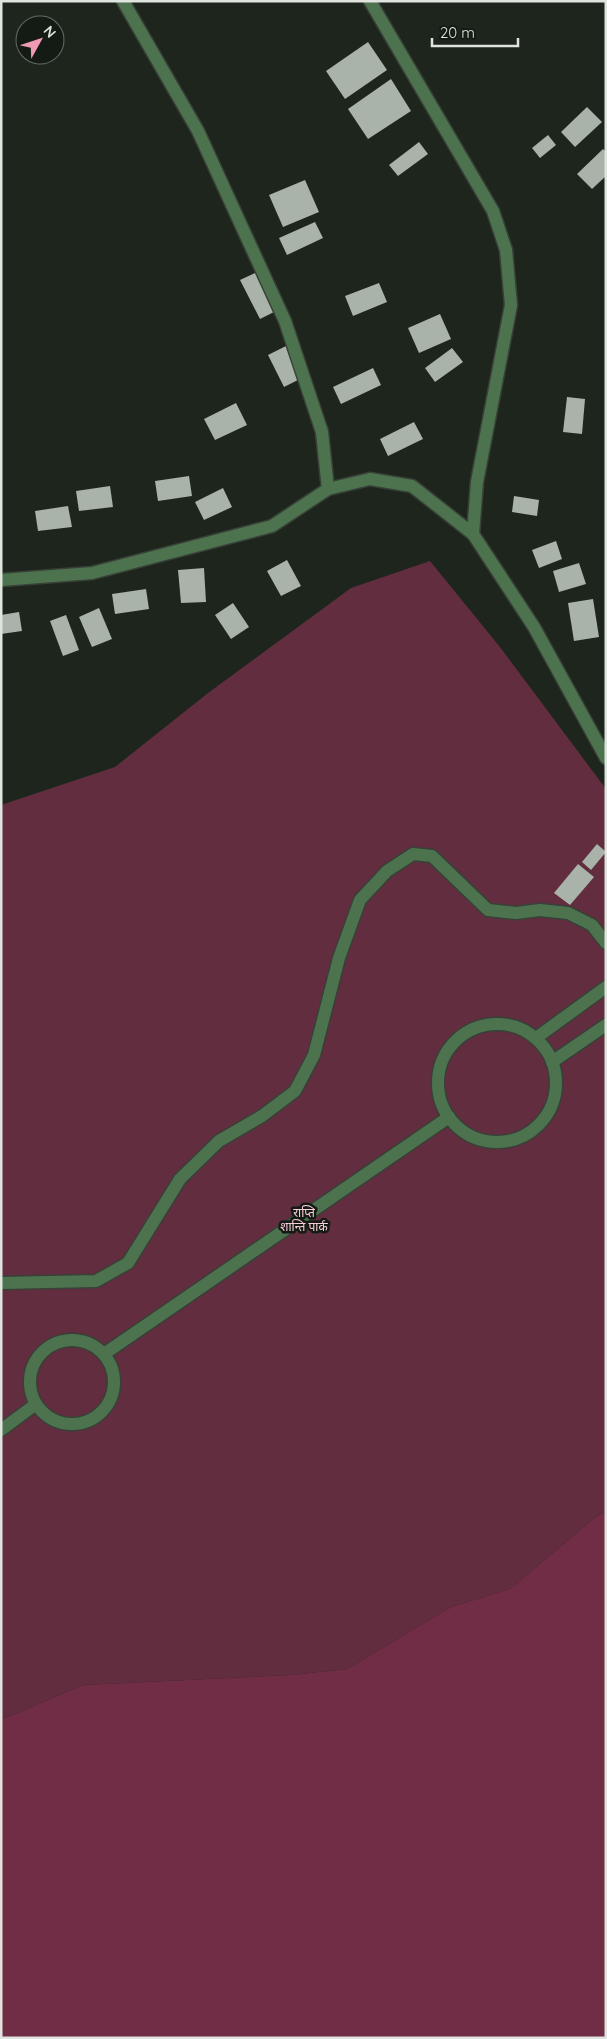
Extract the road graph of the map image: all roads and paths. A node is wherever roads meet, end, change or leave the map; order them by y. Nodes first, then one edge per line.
1 (123, 1) edge
2 (370, 1) edge
3 (328, 489) junction
4 (472, 534) junction
5 (1, 580) edge
6 (606, 758) edge
7 (606, 943) edge
8 (606, 987) edge
9 (606, 1025) edge
10 (536, 1038) junction
11 (552, 1062) junction
12 (450, 1117) junction
13 (1, 1283) edge
14 (104, 1354) junction
15 (36, 1404) junction
16 (1, 1430) edge

1 - 3 street
2 - 4 street
3 - 4 street
3 - 5 street
4 - 6 street
7 - 13 street
8 - 10 street
9 - 11 street
10 - 11 street
10 - 12 street
11 - 12 street
12 - 14 street
14 - 15 street
14 - 15 street
15 - 16 street

